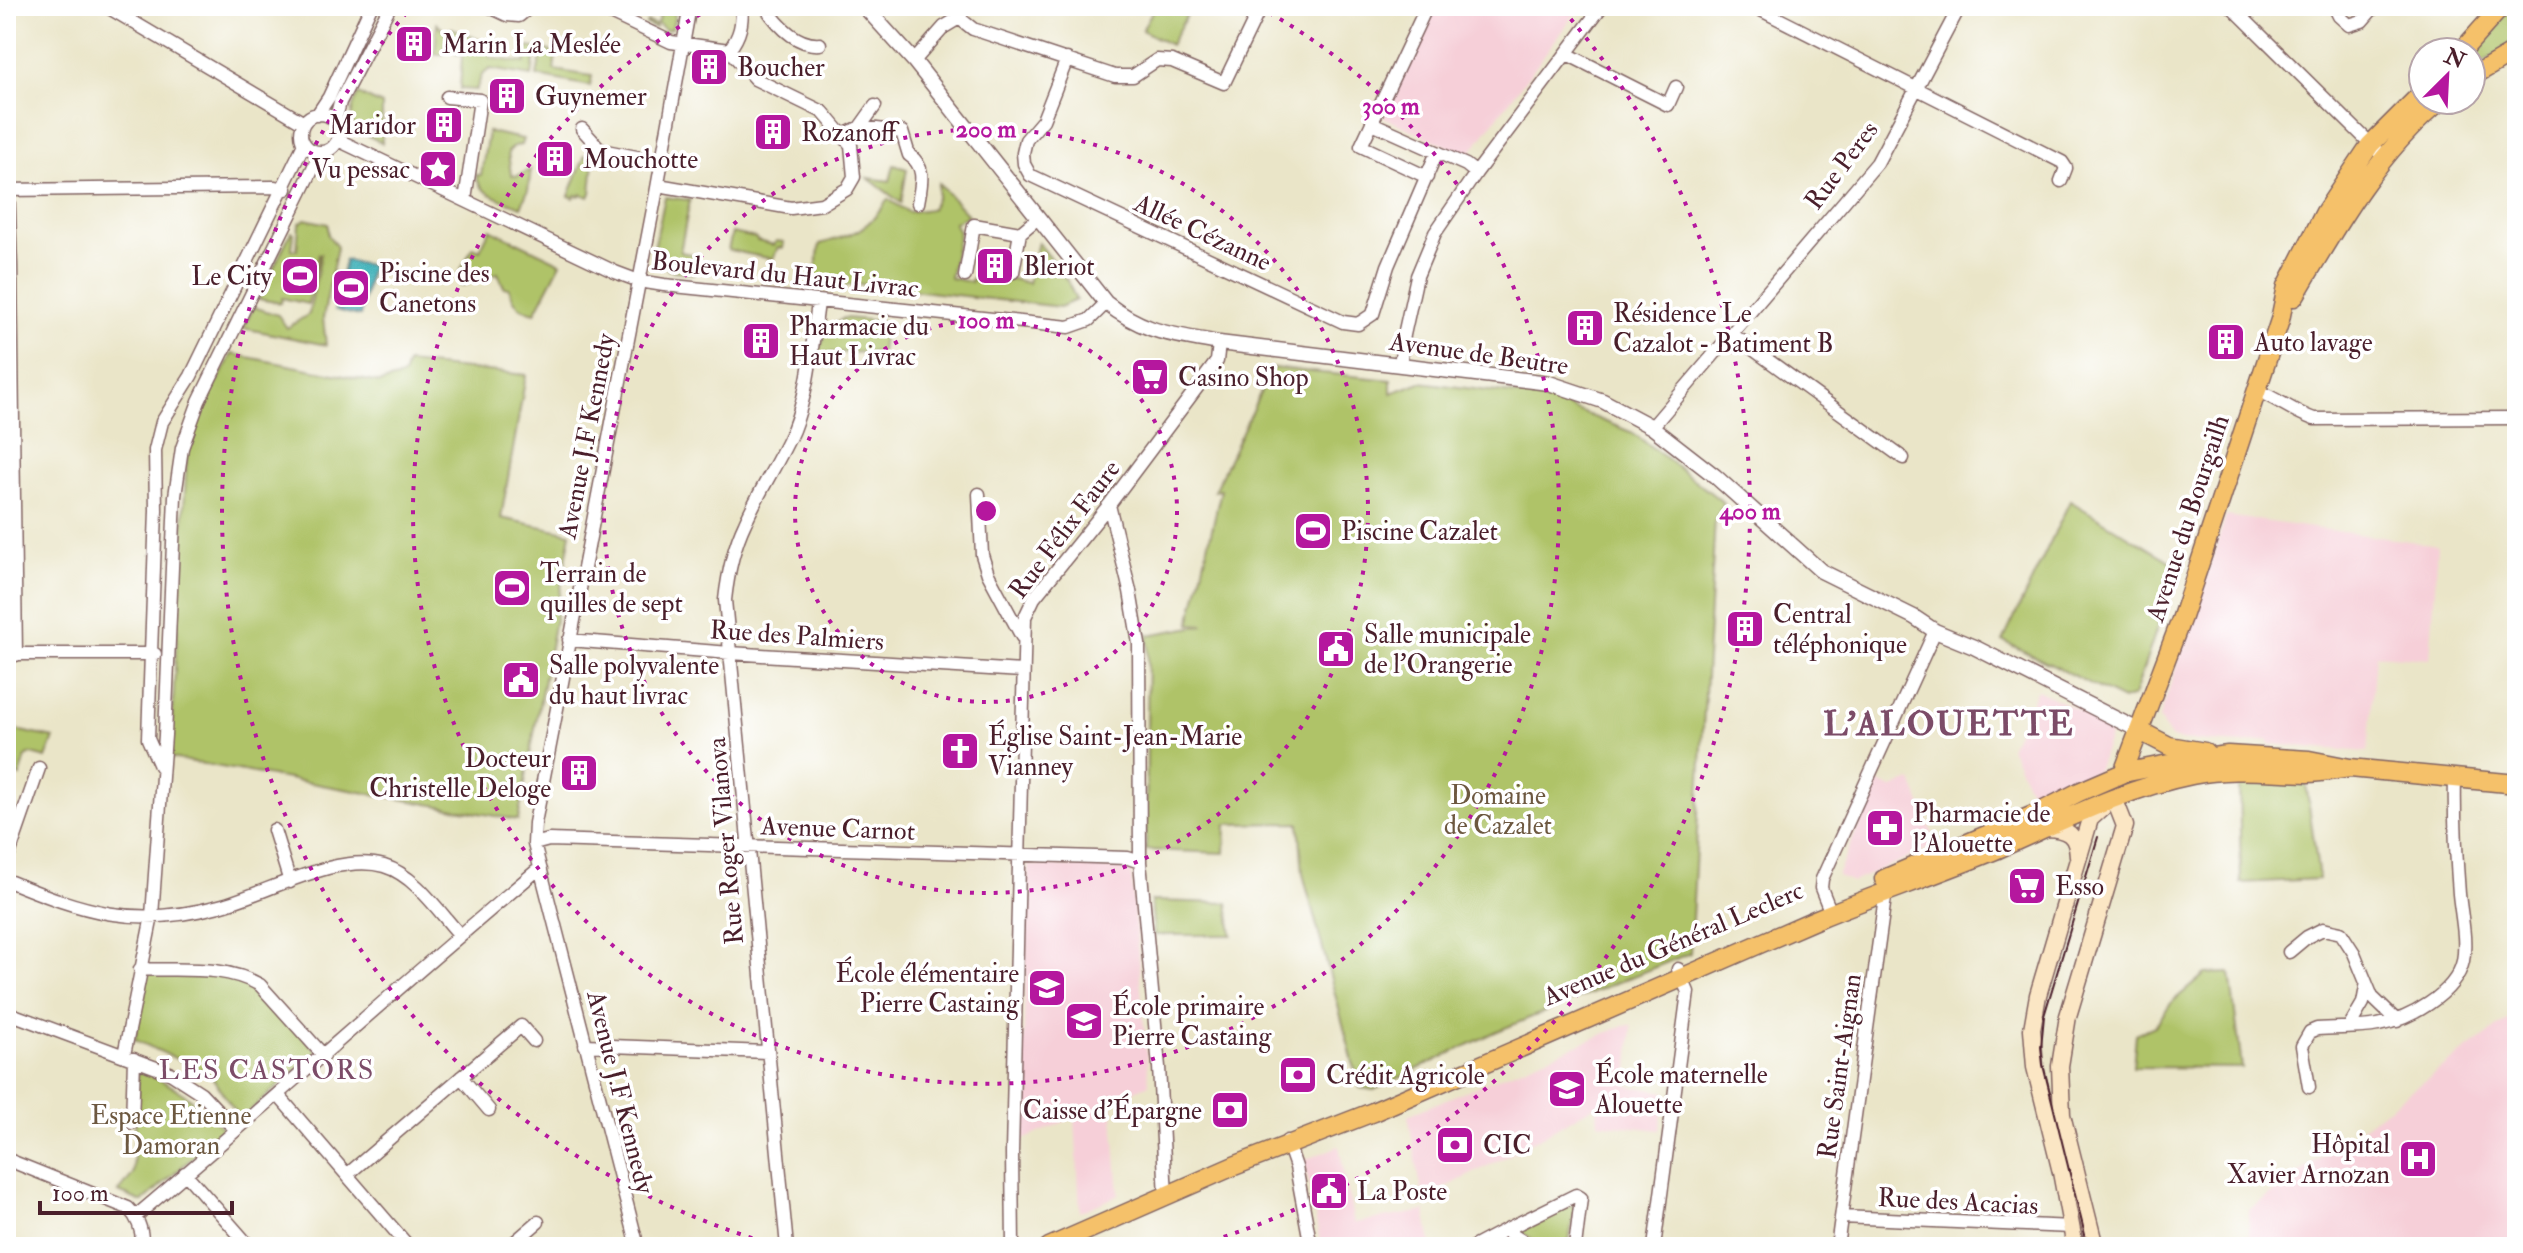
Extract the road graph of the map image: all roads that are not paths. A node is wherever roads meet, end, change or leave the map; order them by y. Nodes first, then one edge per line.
1 (106, 6) edge
2 (371, 6) edge
3 (390, 6) edge
4 (488, 6) edge
5 (531, 6) edge
6 (584, 6) edge
7 (690, 6) edge
8 (742, 6) edge
9 (765, 6) edge
10 (864, 6) edge
11 (966, 6) edge
12 (1261, 6) edge
13 (1427, 6) edge
14 (1602, 6) edge
15 (1753, 6) edge
16 (1960, 6) edge
17 (2231, 6) edge
18 (2334, 6) edge
19 (2375, 6) edge
20 (2502, 6) edge
21 (959, 18) junction
22 (2475, 36) edge
23 (683, 43) junction
24 (820, 44) dead end
25 (729, 50) junction
26 (2517, 50) edge
27 (1567, 54) junction
28 (1067, 59) junction
29 (914, 61) junction
30 (2487, 68) edge
31 (1676, 87) dead end
32 (1917, 90) junction
33 (447, 97) dead end
34 (875, 106) dead end
35 (2407, 113) edge
36 (317, 115) junction
37 (2421, 116) edge
38 (335, 122) junction
39 (304, 123) junction
40 (1372, 123) junction
41 (860, 127) junction
42 (6, 129) edge
43 (582, 129) dead end
44 (844, 135) junction
45 (338, 140) junction
46 (304, 144) junction
47 (2377, 151) junction
48 (321, 152) junction
49 (1437, 152) junction
50 (662, 162) junction
51 (1476, 173) junction
52 (1427, 177) junction
53 (2061, 181) dead end
54 (658, 185) junction
55 (282, 187) junction
56 (7, 190) edge
57 (298, 195) junction
58 (465, 200) junction
59 (918, 203) dead end
60 (1038, 218) junction
61 (1020, 233) junction
62 (1013, 272) dead end
63 (965, 276) dead end
64 (639, 281) junction
65 (818, 303) junction
66 (1106, 303) junction
67 (1732, 334) junction
68 (1219, 343) junction
69 (1400, 365) junction
70 (2257, 391) junction
71 (182, 392) junction
72 (199, 401) junction
73 (2517, 418) edge
74 (1652, 427) junction
75 (1903, 458) dead end
76 (9, 475) edge
77 (979, 494) dead end
78 (156, 496) junction
79 (175, 496) junction
80 (1109, 505) junction
81 (1935, 631) junction
82 (569, 640) junction
83 (1023, 640) junction
84 (730, 653) junction
85 (150, 654) junction
86 (168, 654) junction
87 (11, 655) edge
88 (1022, 671) junction
89 (2140, 731) junction
90 (2228, 755) junction
91 (39, 768) dead end
92 (2350, 768) junction
93 (161, 769) junction
94 (2123, 773) junction
95 (2455, 777) junction
96 (2517, 784) edge
97 (2114, 798) junction
98 (2047, 828) junction
99 (274, 830) dead end
100 (534, 844) junction
101 (747, 847) junction
102 (1018, 855) junction
103 (2078, 861) junction
104 (1140, 862) junction
105 (6, 863) edge
106 (541, 870) junction
107 (1904, 878) junction
108 (6, 880) edge
109 (290, 882) junction
110 (1885, 891) junction
111 (1830, 909) junction
112 (152, 916) junction
113 (460, 935) junction
114 (2289, 952) dead end
115 (140, 969) junction
116 (1680, 974) junction
117 (2366, 987) junction
118 (6, 1012) edge
119 (2397, 1021) junction
120 (2349, 1027) junction
121 (534, 1041) dead end
122 (585, 1045) junction
123 (767, 1052) junction
124 (324, 1056) junction
125 (129, 1057) junction
126 (461, 1077) junction
127 (2309, 1087) dead end
128 (278, 1095) junction
129 (489, 1110) dead end
130 (132, 1123) dead end
131 (236, 1130) junction
132 (1288, 1142) junction
133 (6, 1159) edge
134 (185, 1173) junction
135 (348, 1174) junction
136 (1166, 1196) junction
137 (136, 1216) junction
138 (1841, 1217) junction
139 (538, 1222) dead end
140 (2072, 1227) junction
141 (1505, 1230) junction
142 (142, 1247) edge
143 (250, 1247) edge
144 (409, 1247) edge
145 (509, 1247) edge
146 (638, 1247) edge
147 (787, 1247) edge
148 (1013, 1247) edge
149 (1049, 1247) edge
150 (1311, 1247) edge
151 (1473, 1247) edge
152 (1532, 1247) edge
153 (1575, 1247) edge
154 (1654, 1247) edge
155 (1837, 1247) edge
156 (2075, 1247) edge
157 (2095, 1247) edge

1 - 39 street
2 - 36 street
3 - 38 street
4 - 5 street
6 - 23 street
7 - 23 street, Avenue J.F Kennedy
8 - 25 street
9 - 24 street
10 - 29 street, Avenue de Beutre
11 - 21 street
12 - 28 street
13 - 40 street
14 - 27 street
15 - 32 street
16 - 32 street, Rue Peres
17 - 47 street
18 - 19 street
20 - 22 main road
21 - 28 street
21 - 29 street
23 - 25 street
23 - 50 street, Avenue J.F Kennedy
25 - 44 street
26 - 30 main road
27 - 31 street
27 - 51 street
28 - 52 street, Allée Cézanne
29 - 60 street, Avenue de Beutre
32 - 53 street
32 - 67 street, Rue Peres
33 - 58 street
34 - 41 street
35 - 47 main road, Avenue du Bourgailh
36 - 38 street
36 - 39 street
37 - 47 main road, Avenue du Bourgailh
38 - 45 street
39 - 46 street
40 - 49 street
40 - 52 street
41 - 44 street
41 - 59 street
42 - 56 street
43 - 50 street
44 - 54 street
45 - 48 street
45 - 58 street, Boulevard du Haut Livrac
46 - 48 street
46 - 55 street
47 - 70 main road, Avenue du Bourgailh
48 - 57 street
49 - 51 street
49 - 52 street
50 - 54 street, Avenue J.F Kennedy
51 - 69 street
54 - 64 street, Avenue J.F Kennedy
55 - 56 street
55 - 57 street
55 - 71 street
56 - 76 street
57 - 72 street
58 - 64 street, Boulevard du Haut Livrac
60 - 61 street
60 - 66 street, Avenue de Beutre
61 - 62 street
61 - 63 street
64 - 65 street, Boulevard du Haut Livrac
64 - 82 street, Avenue J.F Kennedy
65 - 66 street, Boulevard du Haut Livrac
65 - 84 street, Rue Roger Vilanova
66 - 68 street, Avenue de Beutre
67 - 74 street, Rue Peres
67 - 75 street
68 - 69 street, Avenue de Beutre
68 - 80 street, Rue Félix Faure
69 - 74 street, Avenue de Beutre
70 - 73 street
70 - 89 main road, Avenue du Bourgailh
71 - 72 street
71 - 78 street
72 - 79 street
74 - 81 street, Avenue de Beutre
76 - 87 street
77 - 83 street
78 - 79 street
78 - 85 street
79 - 86 street
80 - 83 street, Rue Félix Faure
80 - 104 street
81 - 89 street, Avenue de Beutre
81 - 111 street
82 - 84 street, Rue des Palmiers
82 - 100 street, Avenue J.F Kennedy
83 - 88 street, Rue Félix Faure
84 - 88 street, Rue des Palmiers
84 - 101 street, Rue Roger Vilanova
85 - 86 street
85 - 87 street
85 - 93 street
86 - 93 street
88 - 102 street, Rue Félix Faure
89 - 90 main road
89 - 94 main road, Avenue du Bourgailh
90 - 92 main road
90 - 94 main road
90 - 97 main road
91 - 105 street
92 - 95 main road
92 - 97 main road, Avenue du Général Leclerc
93 - 112 street
94 - 97 main road
94 - 107 main road
95 - 96 main road
95 - 119 street
97 - 98 main road, Avenue du Général Leclerc
97 - 103 main road
97 - 157 main road
98 - 103 main road
98 - 107 main road, Avenue du Général Leclerc
99 - 109 street
100 - 101 street, Avenue Carnot
100 - 106 street, Avenue J.F Kennedy
101 - 102 street, Avenue Carnot
101 - 123 street, Rue Roger Vilanova
102 - 104 street, Avenue Carnot
102 - 148 street, Rue Félix Faure
103 - 140 main road
104 - 136 street
106 - 113 street
106 - 122 street, Avenue J.F Kennedy
107 - 110 main road, Avenue du Général Leclerc
107 - 111 main road, Avenue du Général Leclerc
108 - 112 street
109 - 112 street
109 - 113 street
110 - 111 main road, Avenue du Général Leclerc
110 - 138 street, Rue Saint-Aignan
111 - 116 main road, Avenue du Général Leclerc
112 - 115 street
113 - 124 street
114 - 117 street
115 - 124 street
115 - 125 street
116 - 132 main road, Avenue du Général Leclerc
116 - 154 street
117 - 119 street
117 - 120 street
118 - 125 street
119 - 120 street
120 - 127 street
121 - 126 street
122 - 123 street
122 - 146 street, Avenue J.F Kennedy
123 - 147 street, Rue Roger Vilanova
124 - 128 street
125 - 130 street
125 - 131 street
126 - 129 street
126 - 135 street
128 - 131 street
128 - 135 street
131 - 134 street
132 - 136 main road, Avenue du Général Leclerc
132 - 150 street
133 - 137 street
134 - 137 street
134 - 143 street
135 - 144 street
136 - 149 main road, Avenue du Général Leclerc
137 - 142 street
138 - 140 street, Rue des Acacias
138 - 155 street, Rue Saint-Aignan
139 - 145 street
140 - 156 main road
141 - 151 street
141 - 152 street
141 - 153 street

